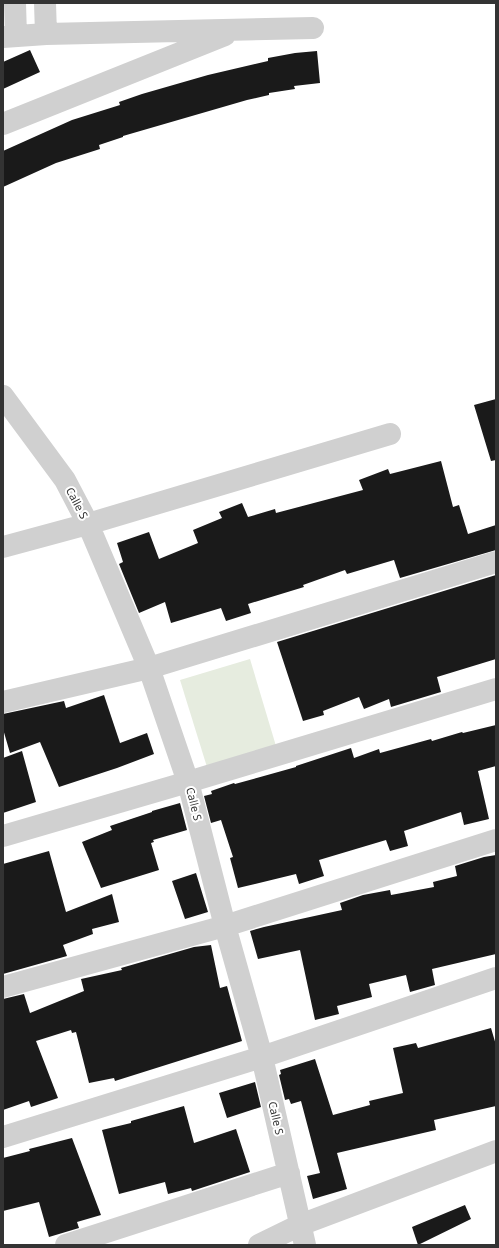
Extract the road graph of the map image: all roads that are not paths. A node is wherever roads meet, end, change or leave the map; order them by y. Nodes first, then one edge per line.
1 (16, 3) edge
2 (45, 3) edge
3 (313, 28) dead end
4 (239, 30) junction
5 (46, 34) junction
6 (10, 37) edge
7 (3, 124) edge
8 (3, 396) edge
9 (390, 434) dead end
10 (88, 524) junction
11 (3, 547) edge
12 (496, 562) edge
13 (149, 668) junction
14 (496, 689) edge
15 (3, 702) edge
16 (188, 782) junction
17 (3, 836) edge
18 (496, 840) edge
19 (225, 926) junction
20 (496, 978) edge
21 (3, 987) edge
22 (262, 1058) junction
23 (3, 1137) edge
24 (496, 1151) edge
25 (288, 1173) junction
26 (303, 1235) edge
27 (66, 1245) edge
28 (259, 1245) edge

1 - 6 street
2 - 5 street
3 - 4 street
4 - 5 street
4 - 7 street
5 - 6 street
8 - 10 street, Calle S
9 - 10 street
10 - 11 street
10 - 13 street, Calle S
12 - 13 street
13 - 15 street
13 - 16 street, Calle S
14 - 16 street
16 - 17 street
16 - 19 street, Calle S
18 - 19 street
19 - 21 street
19 - 22 street, Calle S
20 - 22 street
22 - 23 street
22 - 25 street, Calle S
24 - 26 street
25 - 26 street, Calle S
25 - 27 street
26 - 28 street

